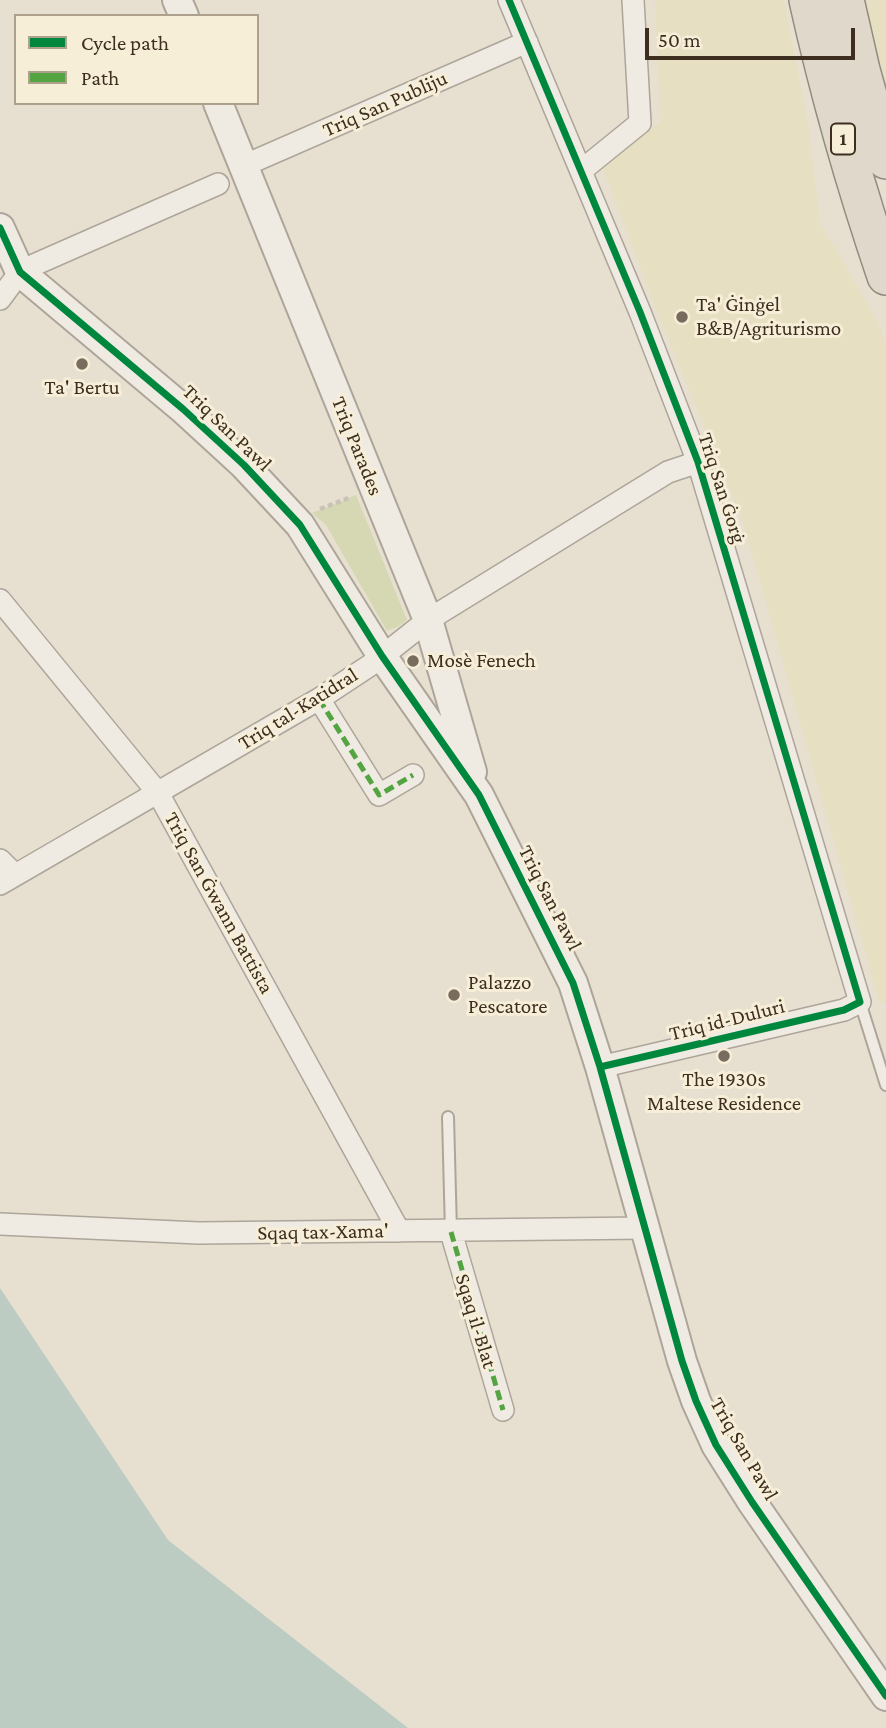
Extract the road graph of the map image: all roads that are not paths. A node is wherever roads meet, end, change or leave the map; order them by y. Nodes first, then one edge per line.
1 (509, 0) edge
2 (633, 0) edge
3 (808, 0) edge
4 (845, 0) edge
5 (527, 42) junction
6 (219, 105) edge
7 (886, 160) edge
8 (243, 166) junction
9 (582, 170) junction
10 (218, 184) dead end
11 (0, 228) edge
12 (20, 272) junction
13 (886, 276) edge
14 (0, 299) edge
15 (698, 462) junction
16 (0, 600) edge
17 (428, 620) junction
18 (382, 656) junction
19 (318, 699) junction
20 (414, 775) dead end
21 (158, 793) junction
22 (479, 795) junction
23 (5, 873) edge
24 (860, 1002) junction
25 (600, 1066) junction
26 (886, 1085) edge
27 (448, 1117) dead end
28 (0, 1224) edge
29 (646, 1228) junction
30 (400, 1231) junction
31 (451, 1232) junction
32 (503, 1410) dead end
33 (886, 1696) edge

1 - 5 street, Triq San Ġorġ
2 - 9 street
3 - 13 highway, 1
4 - 7 highway, 1
5 - 8 street, Triq San Publiju
5 - 9 street, Triq San Ġorġ
6 - 8 street, Triq Parades
8 - 17 street, Triq Parades
9 - 15 street, Triq San Ġorġ
10 - 12 street
11 - 12 street, Triq San Pawl
12 - 14 street
12 - 18 street, Triq San Pawl
15 - 17 street, Triq tal-Katidral
15 - 24 street, Triq San Ġorġ
16 - 21 street, Triq San Ġwann Battista
17 - 18 street, Triq tal-Katidral
17 - 22 street, Triq Parades
18 - 19 street, Triq tal-Katidral
18 - 22 street, Triq San Pawl
19 - 20 street
19 - 21 street, Triq tal-Katidral
21 - 23 street, Triq tal-Katidral
21 - 30 street, Triq San Ġwann Battista
22 - 25 street, Triq San Pawl
24 - 25 street, Triq id-Duluri
24 - 26 lane
25 - 29 street, Triq San Pawl
27 - 31 lane
28 - 30 street, Sqaq tax-Xama'
29 - 31 street, Sqaq tax-Xama'
29 - 33 street, Triq San Pawl
30 - 31 street, Sqaq tax-Xama'
31 - 32 street, Sqaq il-Blat

